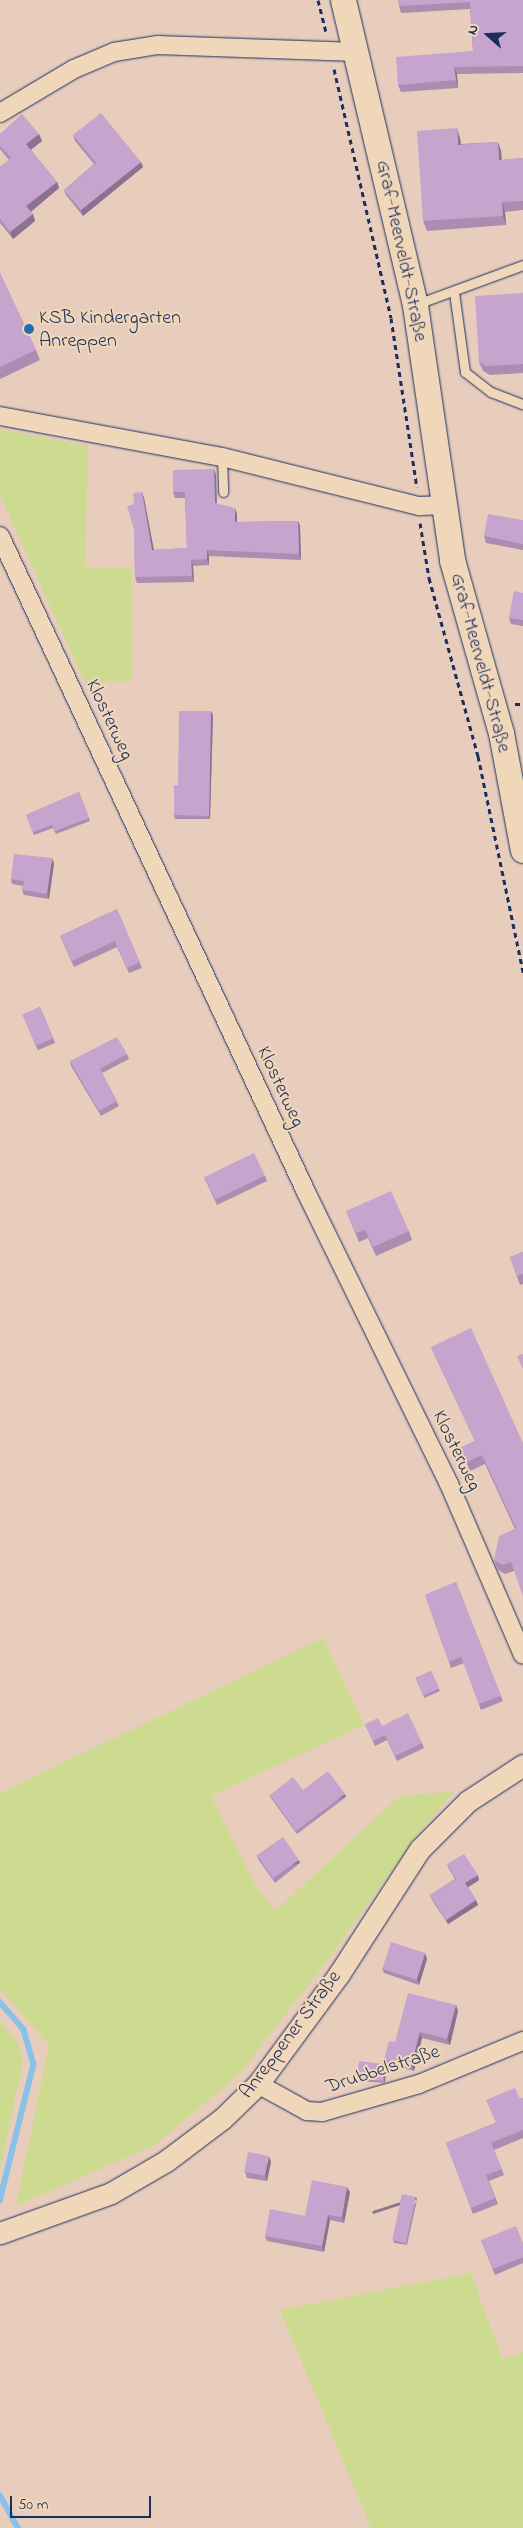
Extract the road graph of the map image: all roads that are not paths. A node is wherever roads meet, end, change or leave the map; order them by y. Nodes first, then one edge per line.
1 (343, 0) edge
2 (355, 52) junction
3 (0, 113) edge
4 (523, 265) edge
5 (454, 292) junction
6 (415, 305) junction
7 (523, 404) edge
8 (0, 416) edge
9 (222, 457) junction
10 (223, 492) dead end
11 (430, 506) junction
12 (0, 536) edge
13 (523, 850) edge
14 (523, 1655) edge
15 (523, 1765) edge
16 (523, 2041) edge
17 (258, 2084) junction
18 (0, 2233) edge

1 - 2 main road, Graf-Meerveldt-Straße
2 - 3 street
2 - 6 main road, Graf-Meerveldt-Straße
4 - 5 lane
5 - 6 lane
5 - 7 lane
6 - 11 main road, Graf-Meerveldt-Straße
8 - 9 street
9 - 10 lane
9 - 11 street
11 - 13 main road, Graf-Meerveldt-Straße
12 - 14 street, Klosterweg
15 - 17 street, Anreppener Straße
16 - 17 street, Drubbelstraße
17 - 18 street, Anreppener Straße

